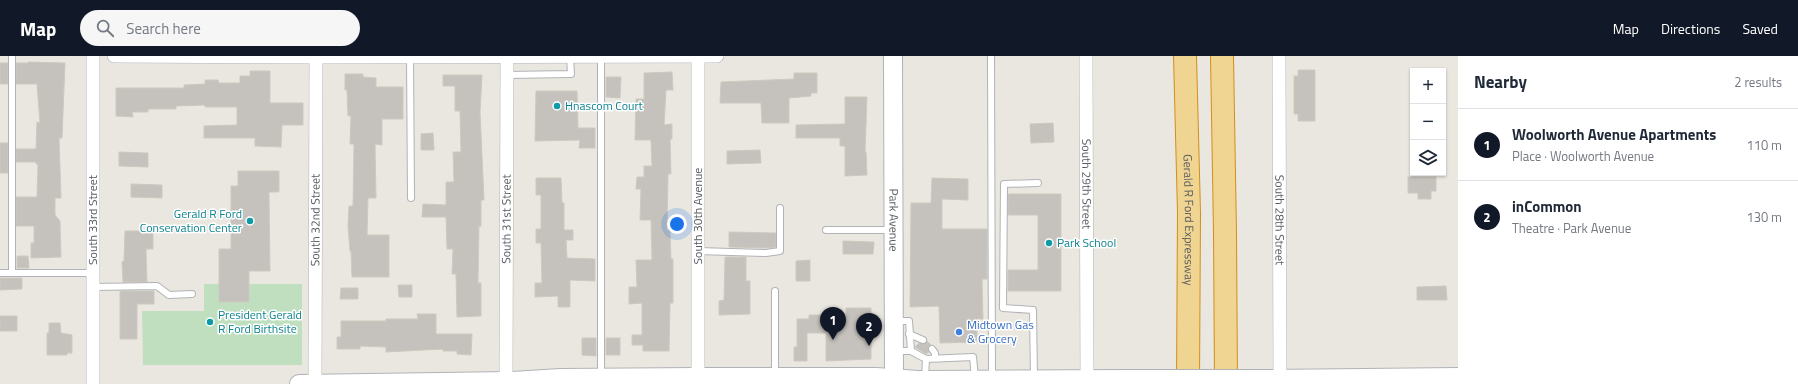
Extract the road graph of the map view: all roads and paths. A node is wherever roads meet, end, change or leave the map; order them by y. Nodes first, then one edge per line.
1 (12, 56) edge
2 (93, 56) edge
3 (114, 56) edge
4 (507, 56) edge
5 (570, 56) edge
6 (601, 56) edge
7 (698, 56) edge
8 (717, 56) edge
9 (893, 56) edge
10 (992, 56) edge
11 (1086, 56) edge
12 (1185, 56) edge
13 (1222, 56) edge
14 (1279, 56) edge
15 (316, 57) edge
16 (410, 57) edge
17 (507, 74) junction
18 (1038, 183) dead end
19 (411, 198) dead end
20 (780, 208) dead end
21 (826, 230) dead end
22 (893, 230) junction
23 (698, 251) junction
24 (0, 273) edge
25 (12, 273) junction
26 (93, 273) junction
27 (93, 287) junction
28 (775, 291) dead end
29 (192, 294) dead end
30 (894, 322) junction
31 (909, 334) junction
32 (923, 340) dead end
33 (932, 350) dead end
34 (902, 351) junction
35 (935, 358) junction
36 (926, 359) junction
37 (698, 377) junction
38 (775, 377) junction
39 (1458, 377) edge
40 (601, 378) junction
41 (925, 380) junction
42 (1034, 380) junction
43 (506, 381) junction
44 (894, 381) edge
45 (1376, 381) edge
46 (981, 382) edge
47 (1087, 382) edge
48 (1280, 382) edge
49 (93, 384) edge
50 (299, 384) edge
51 (315, 384) edge
52 (1188, 384) edge
53 (1226, 384) edge

1 - 25 lane
2 - 26 street, South 33rd Street
3 - 15 street
4 - 5 street
4 - 16 street
4 - 17 street, South 31st Street
5 - 6 street
5 - 17 lane
6 - 7 street
6 - 40 lane
7 - 8 street
7 - 23 street, South 30th Avenue
9 - 22 street, Park Avenue
10 - 46 lane
11 - 47 street, South 29th Street
12 - 52 highway, Gerald R Ford Expressway
13 - 53 highway
14 - 48 street, South 28th Street
15 - 16 street
15 - 51 street, South 32nd Street
16 - 19 lane
17 - 43 street, South 31st Street
18 - 42 lane
20 - 23 lane
21 - 22 lane
22 - 30 street, Park Avenue
23 - 37 street, South 30th Avenue
24 - 25 lane
25 - 26 lane
26 - 27 street, South 33rd Street
27 - 29 lane
27 - 49 street, South 33rd Street
28 - 38 lane
30 - 31 lane
30 - 34 street, Park Avenue
31 - 32 lane
31 - 34 lane
33 - 35 lane
34 - 36 lane
34 - 44 street, Park Avenue
35 - 36 lane
35 - 46 lane
36 - 41 lane
37 - 38 street
37 - 40 street
38 - 44 street
39 - 45 street
40 - 43 street
41 - 44 street
41 - 46 street
42 - 46 street
42 - 47 street
43 - 51 street
45 - 48 street
47 - 48 street, bridge
50 - 51 street

